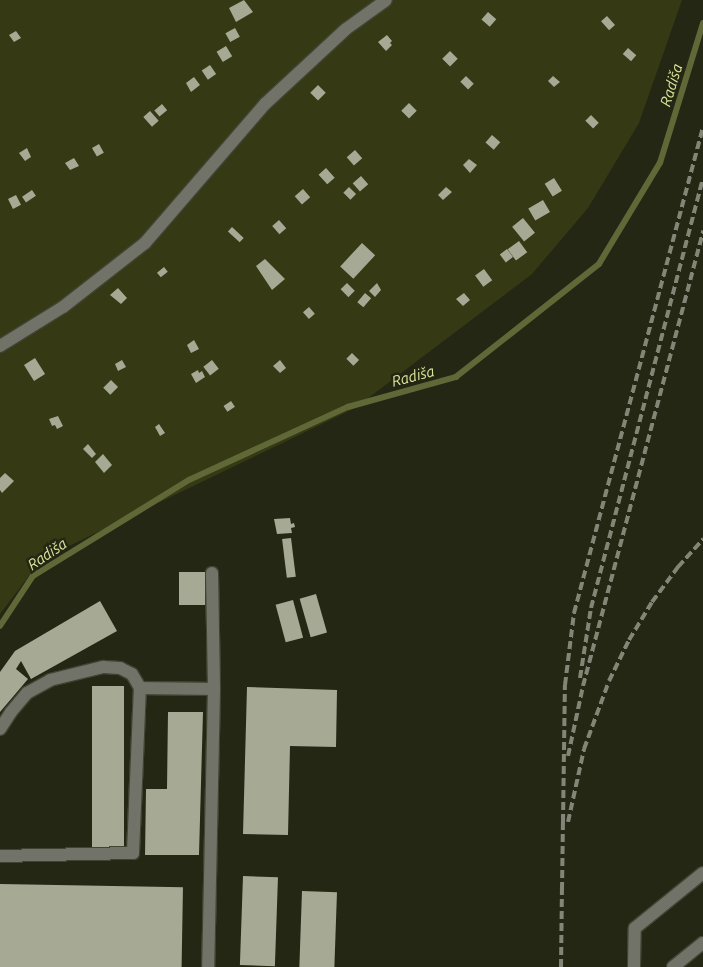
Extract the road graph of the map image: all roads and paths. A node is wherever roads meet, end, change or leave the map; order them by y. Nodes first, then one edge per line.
1 (386, 0) edge
2 (0, 346) edge
3 (212, 573) dead end
4 (140, 688) junction
5 (214, 689) junction
6 (0, 729) edge
7 (0, 856) edge
8 (703, 872) edge
9 (703, 943) edge
10 (208, 967) edge
11 (634, 967) edge
12 (673, 967) edge

1 - 2 street
3 - 5 street
4 - 5 street
4 - 6 street
4 - 7 street
5 - 10 street
8 - 11 street
9 - 12 street

